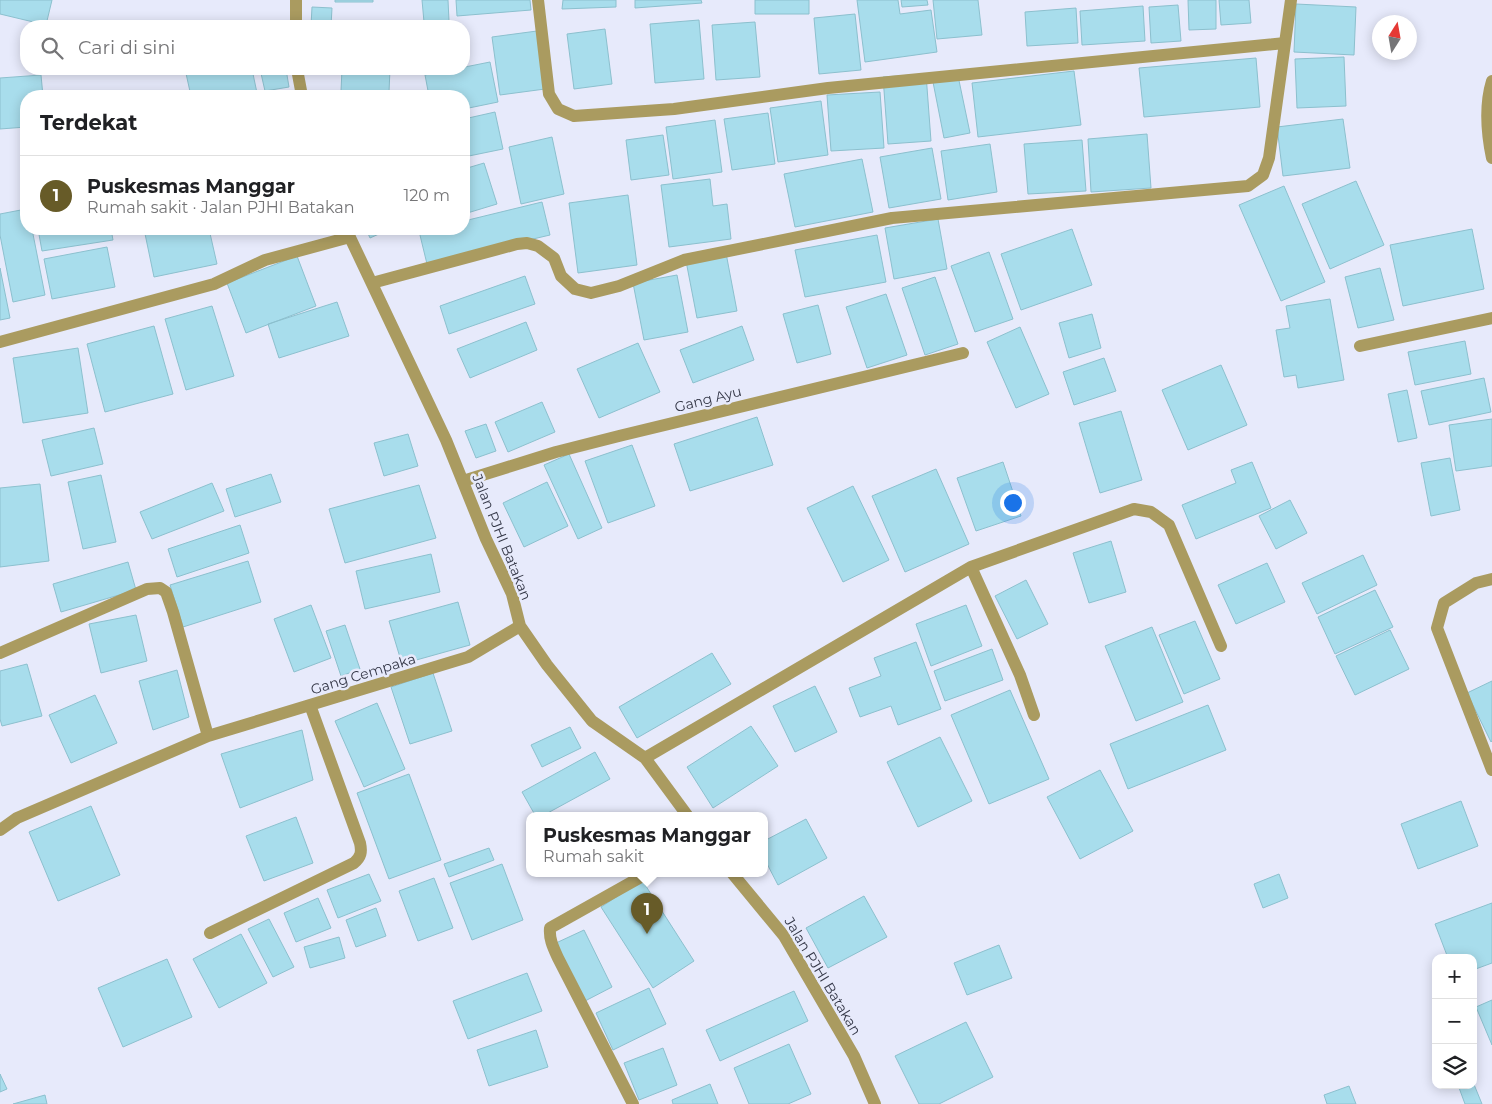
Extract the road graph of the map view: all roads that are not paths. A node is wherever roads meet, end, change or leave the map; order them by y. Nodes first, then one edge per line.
1 (296, 0) edge
2 (538, 0) edge
3 (1291, 0) edge
4 (296, 20) edge
5 (1285, 43) junction
6 (299, 75) edge
7 (1492, 80) edge
8 (301, 90) edge
9 (1492, 158) edge
10 (342, 235) edge
11 (349, 235) edge
12 (372, 283) junction
13 (1492, 318) edge
14 (0, 342) edge
15 (1360, 346) dead end
16 (963, 353) dead end
17 (463, 481) junction
18 (971, 567) junction
19 (1492, 579) edge
20 (520, 626) junction
21 (1221, 646) dead end
22 (0, 654) edge
23 (310, 705) junction
24 (1034, 715) dead end
25 (208, 736) junction
26 (645, 758) junction
27 (1492, 770) edge
28 (685, 812) edge
29 (0, 830) edge
30 (641, 877) edge
31 (735, 877) edge
32 (210, 933) dead end
33 (633, 1104) edge
34 (875, 1104) edge

1 - 4 street
2 - 5 street
3 - 5 street
5 - 12 street
6 - 8 street
7 - 9 street
10 - 14 street
11 - 12 street, Jalan PJHI Batakan
12 - 17 street, Jalan PJHI Batakan
13 - 15 street
16 - 17 street, Gang Ayu
17 - 20 street, Jalan PJHI Batakan
18 - 21 street
18 - 24 street
18 - 26 street
19 - 27 street
20 - 23 street, Gang Cempaka
20 - 26 street, Jalan PJHI Batakan
22 - 25 street
23 - 25 street, Gang Cempaka
23 - 32 street
25 - 29 street, Gang Cempaka
26 - 28 street, Jalan PJHI Batakan
30 - 33 street
31 - 34 street, Jalan PJHI Batakan

